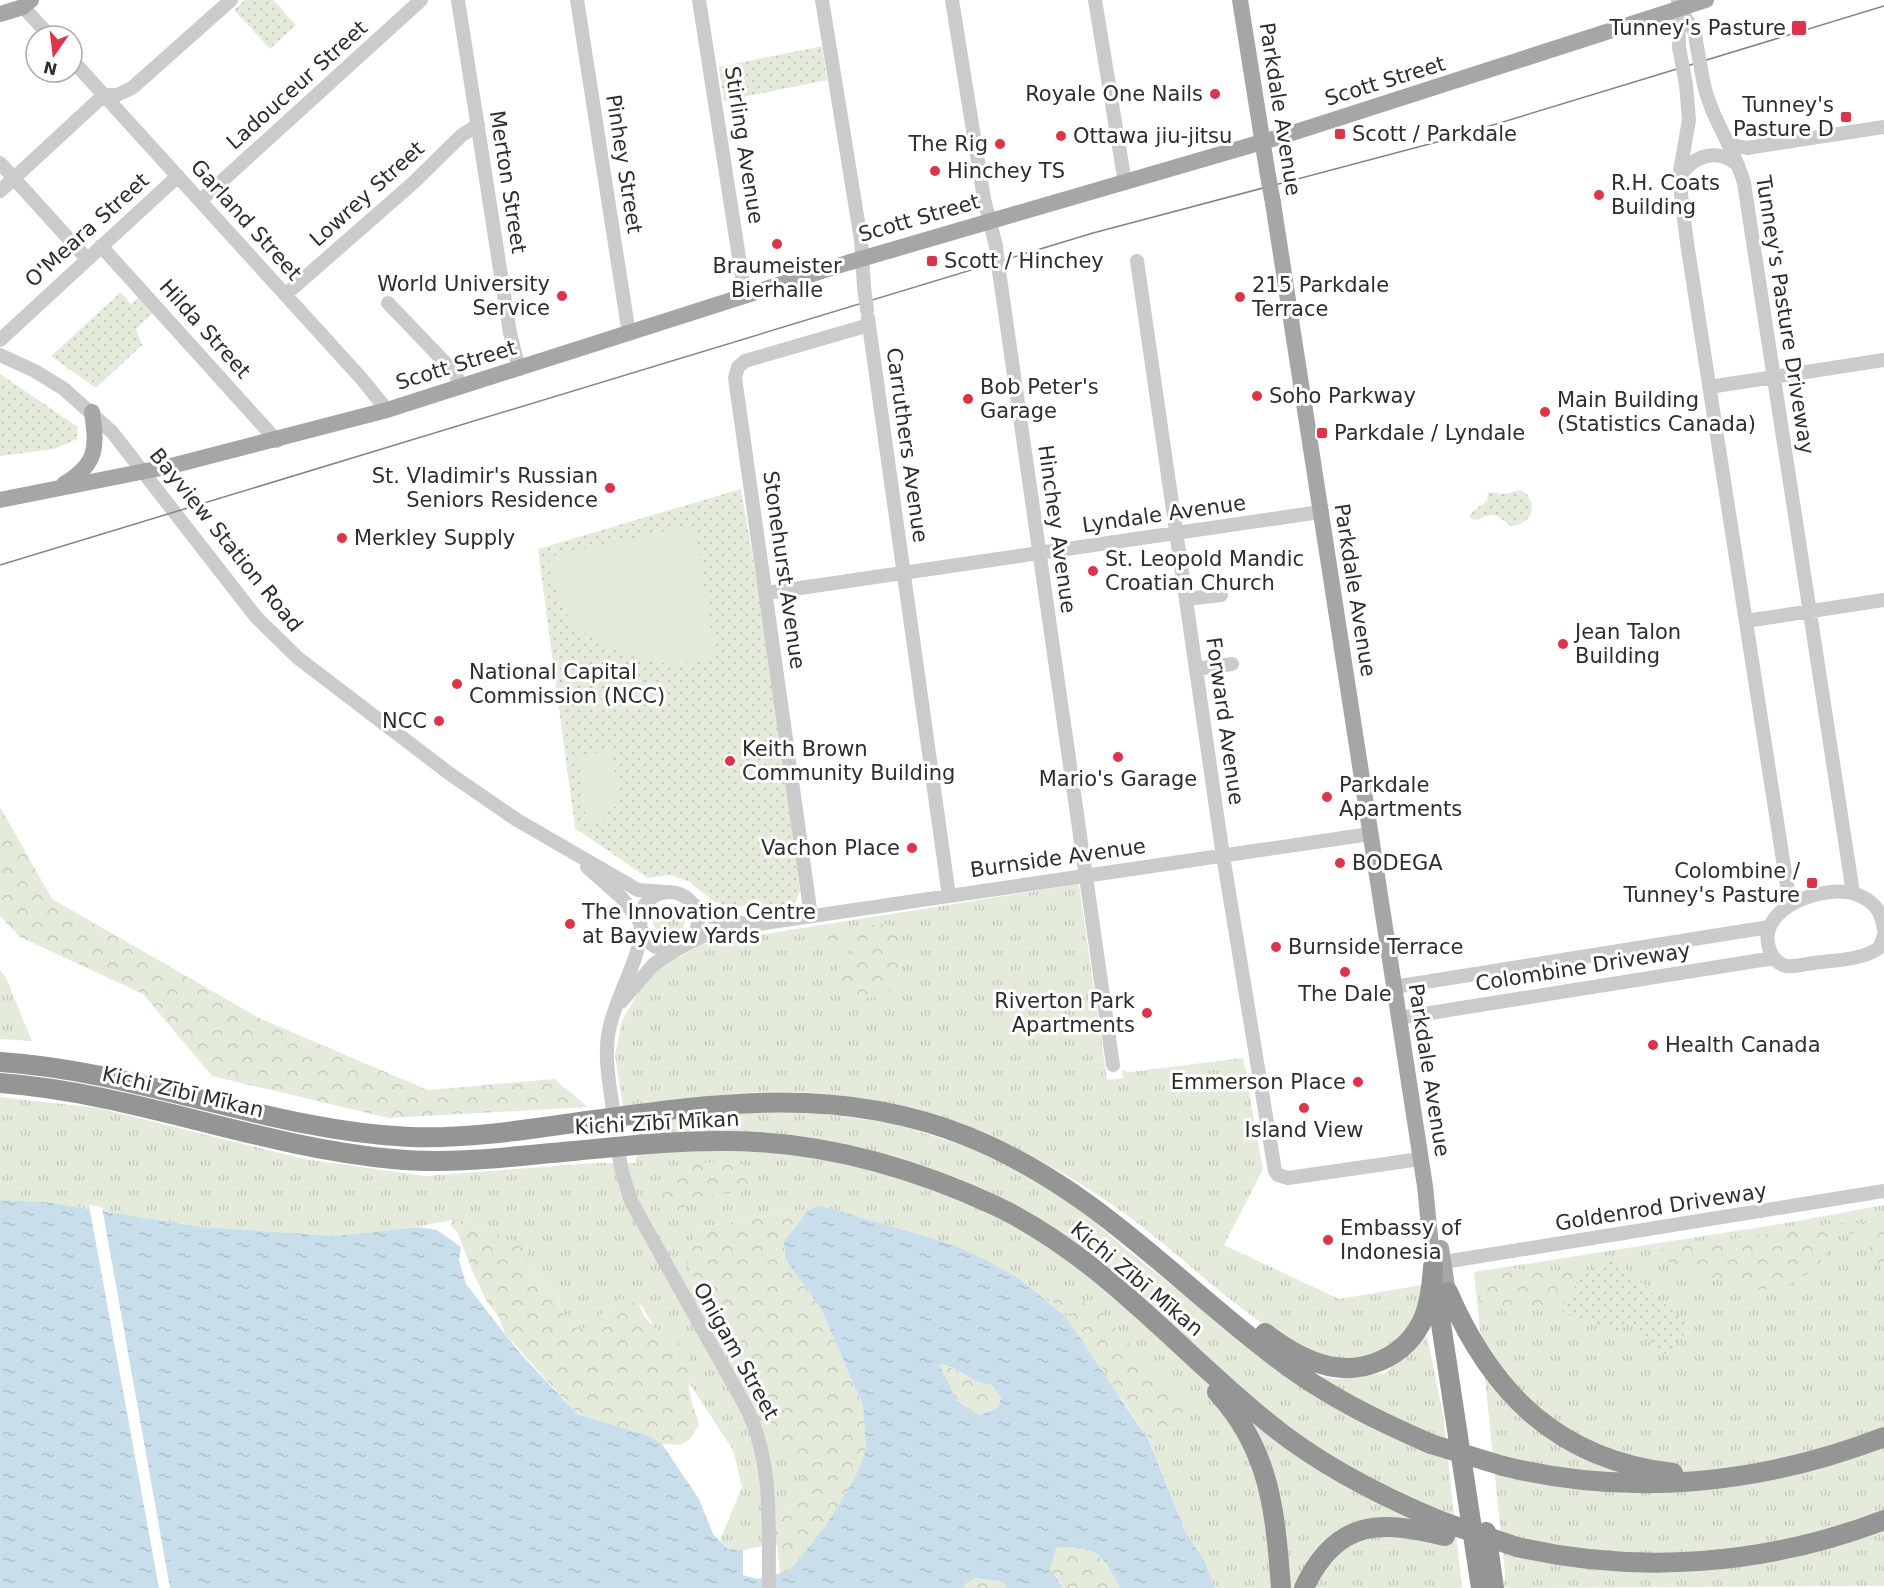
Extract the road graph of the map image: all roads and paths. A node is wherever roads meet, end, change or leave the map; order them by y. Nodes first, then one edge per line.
1 (231, 0) edge
2 (421, 0) edge
3 (458, 0) edge
4 (577, 0) edge
5 (699, 0) edge
6 (822, 0) edge
7 (952, 0) edge
8 (1095, 0) edge
9 (1240, 0) edge
10 (1706, 0) edge
11 (27, 3) edge
12 (1679, 5) edge
13 (3, 14) edge
14 (42, 24) edge
15 (84, 73) edge
16 (104, 95) junction
17 (478, 125) junction
18 (1884, 127) edge
19 (1263, 142) junction
20 (1728, 144) junction
21 (0, 163) edge
22 (1738, 165) junction
23 (177, 177) junction
24 (1679, 177) junction
25 (14, 178) junction
26 (1125, 183) junction
27 (0, 191) edge
28 (200, 201) junction
29 (990, 221) junction
30 (101, 246) junction
31 (87, 259) junction
32 (862, 259) junction
33 (1137, 261) dead end
34 (285, 295) junction
35 (746, 296) junction
36 (388, 303) dead end
37 (869, 325) junction
38 (629, 334) junction
39 (0, 340) edge
40 (0, 355) edge
41 (1884, 360) edge
42 (519, 369) junction
43 (1774, 377) junction
44 (460, 387) junction
45 (1709, 387) junction
46 (387, 410) junction
47 (92, 412) junction
48 (277, 441) junction
49 (144, 471) junction
50 (52, 490) junction
51 (0, 500) edge
52 (1320, 512) junction
53 (1176, 534) junction
54 (1039, 554) junction
55 (904, 574) junction
56 (766, 593) junction
57 (1221, 595) dead end
58 (1186, 599) junction
59 (1884, 600) edge
60 (1810, 611) junction
61 (1746, 621) junction
62 (1232, 664) dead end
63 (1196, 669) junction
64 (1370, 834) junction
65 (572, 854) junction
66 (1223, 856) junction
67 (1086, 876) junction
68 (666, 892) junction
69 (1853, 893) junction
70 (949, 896) junction
71 (691, 903) junction
72 (1790, 905) junction
73 (1882, 910) edge
74 (810, 916) junction
75 (752, 925) junction
76 (640, 926) junction
77 (1769, 927) junction
78 (1884, 929) edge
79 (1884, 935) edge
80 (1884, 941) edge
81 (682, 946) junction
82 (1774, 958) junction
83 (1394, 987) junction
84 (617, 1005) junction
85 (1399, 1018) junction
86 (0, 1062) edge
87 (1113, 1065) dead end
88 (0, 1083) edge
89 (614, 1118) junction
90 (618, 1147) junction
91 (1420, 1159) junction
92 (1884, 1191) edge
93 (1139, 1241) junction
94 (1438, 1265) junction
95 (1122, 1292) junction
96 (1448, 1292) junction
97 (1884, 1437) edge
98 (1727, 1479) junction
99 (1884, 1520) edge
100 (1444, 1529) junction
101 (769, 1588) edge
102 (1281, 1588) edge
103 (1304, 1588) edge
104 (1480, 1588) edge
105 (1494, 1588) edge

1 - 16 street
2 - 28 street, Ladouceur Street
3 - 17 street, Merton Street
4 - 38 street, Pinhey Street
5 - 35 street, Stirling Avenue
6 - 32 street, Carruthers Avenue
7 - 29 street, Hinchey Avenue
8 - 26 street
9 - 19 main road, Parkdale Avenue
10 - 12 main road, Scott Street
11 - 13 main road
11 - 14 street
12 - 19 main road, Scott Street
12 - 20 street, Tunney's Pasture Driveway, bridge
12 - 24 street, bridge
15 - 16 street, Garland Street
16 - 23 street, Garland Street
16 - 25 street
17 - 34 street, Lowrey Street
17 - 42 street, Merton Street
18 - 20 street
19 - 26 main road, Scott Street
19 - 52 main road, Parkdale Avenue, bridge
20 - 22 street, Tunney's Pasture Driveway
21 - 25 street
22 - 24 street
22 - 43 street, Tunney's Pasture Driveway
23 - 28 street, Garland Street
23 - 30 street, O'Meara Street
24 - 45 street
25 - 27 street
25 - 31 street
26 - 29 main road, Scott Street
28 - 34 street, Garland Street
29 - 32 main road, Scott Street
29 - 54 street, Hinchey Avenue, bridge
30 - 31 street, O'Meara Street
30 - 48 street, Hilda Street
31 - 39 street, O'Meara Street
32 - 35 main road, Scott Street
32 - 37 street, Carruthers Avenue, bridge
33 - 53 street, Forward Avenue
34 - 46 street, Garland Street
35 - 38 main road, Scott Street
36 - 44 street
37 - 55 street, Carruthers Avenue
37 - 56 street, Stonehurst Avenue
38 - 42 main road, Scott Street
40 - 47 street, Bayview Station Road
41 - 43 street
42 - 44 main road, Scott Street
43 - 45 street
43 - 60 street, Tunney's Pasture Driveway
44 - 46 main road, Scott Street
45 - 61 street
46 - 48 main road, Scott Street
47 - 49 street, Bayview Station Road
47 - 50 main road
48 - 49 main road, Scott Street
49 - 50 main road, Scott Street
49 - 65 street, Bayview Station Road
50 - 51 main road, Scott Street
52 - 53 street, Lyndale Avenue
52 - 64 main road, Parkdale Avenue
53 - 54 street, Lyndale Avenue
53 - 58 street, Forward Avenue
54 - 55 street, Lyndale Avenue
54 - 67 street, Hinchey Avenue
55 - 56 street, Lyndale Avenue
55 - 70 street, Carruthers Avenue
56 - 74 street, Stonehurst Avenue
57 - 58 street
58 - 63 street, Forward Avenue
59 - 60 street
60 - 61 street
60 - 69 street, Tunney's Pasture Driveway
61 - 72 street
62 - 63 street
63 - 66 street, Forward Avenue
64 - 66 street, Burnside Avenue
64 - 83 main road, Parkdale Avenue
65 - 68 street, Bayview Station Road
65 - 76 street, Bayview Station Road
66 - 67 street, Burnside Avenue
66 - 91 street, Forward Avenue
67 - 70 street, Burnside Avenue
67 - 87 street, Hinchey Avenue
68 - 71 street
68 - 76 street
69 - 72 street
69 - 73 street
70 - 74 street, Burnside Avenue
71 - 75 street, Burnside Avenue
71 - 81 street
72 - 77 street
73 - 78 street
74 - 75 street, Burnside Avenue
75 - 81 street, Burnside Avenue
76 - 81 street
76 - 84 street
77 - 82 street
77 - 83 street, Colombine Driveway
79 - 80 street
80 - 82 street
81 - 84 street, Burnside Avenue
82 - 85 street, Colombine Driveway
83 - 85 main road, Parkdale Avenue
84 - 89 street
85 - 91 main road, Parkdale Avenue
86 - 89 highway, Kichi Zībī Mīkan
88 - 90 highway, Kichi Zībī Mīkan
89 - 90 highway
89 - 93 highway, Kichi Zībī Mīkan
90 - 95 highway, Kichi Zībī Mīkan
90 - 101 street, Onigam Street
91 - 94 main road, Parkdale Avenue
92 - 94 street, Goldenrod Driveway
93 - 94 highway
93 - 98 highway, Kichi Zībī Mīkan, bridge
94 - 96 main road, Parkdale Avenue
94 - 104 highway
95 - 100 highway, Kichi Zībī Mīkan
95 - 102 highway
96 - 98 highway
96 - 105 highway
97 - 98 highway, Kichi Zībī Mīkan
99 - 100 highway, Kichi Zībī Mīkan, bridge
100 - 103 highway

